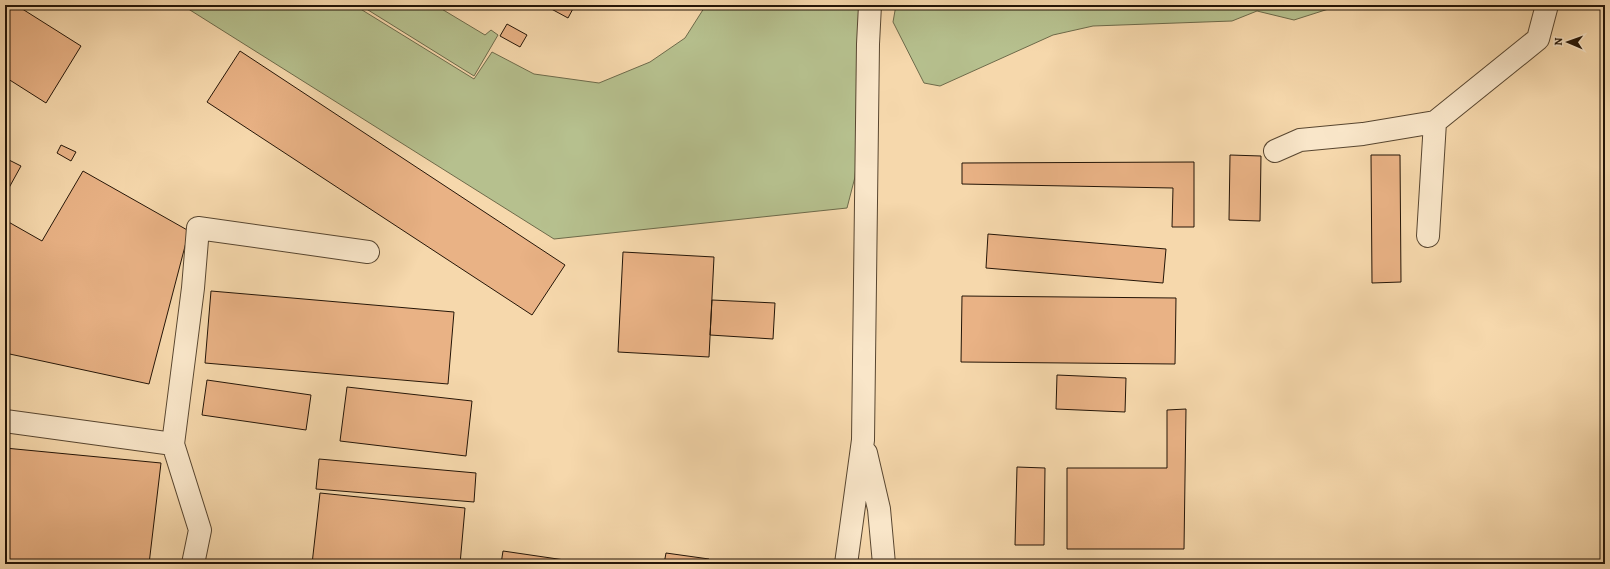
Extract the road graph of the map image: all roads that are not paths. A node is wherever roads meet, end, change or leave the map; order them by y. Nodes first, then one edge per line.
1 (870, 5) edge
2 (1547, 5) edge
3 (1435, 122) junction
4 (1275, 151) dead end
5 (1428, 236) dead end
6 (368, 252) dead end
7 (5, 421) edge
8 (863, 440) junction
9 (173, 444) junction
10 (194, 564) edge
11 (846, 564) edge
12 (884, 564) edge

1 - 8 lane
2 - 3 lane
3 - 4 lane
3 - 5 lane
6 - 9 lane
7 - 9 lane
8 - 11 lane
8 - 12 lane
9 - 10 lane

